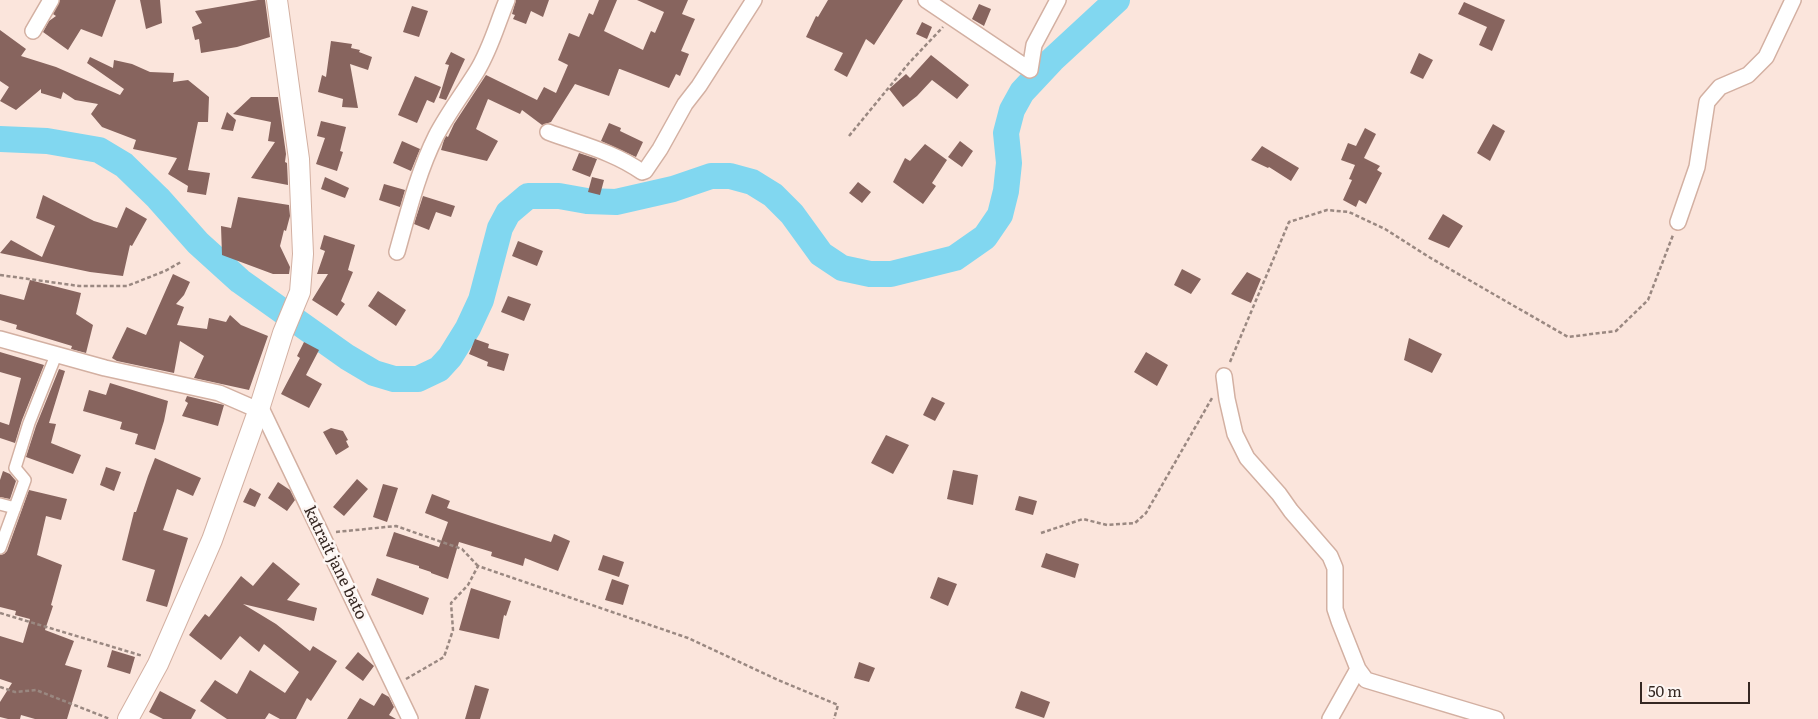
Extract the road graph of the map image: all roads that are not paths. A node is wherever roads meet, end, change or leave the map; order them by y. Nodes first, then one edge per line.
1 (51, 0) edge
2 (277, 0) edge
3 (507, 0) edge
4 (754, 0) edge
5 (926, 0) edge
6 (1058, 0) edge
7 (1793, 0) edge
8 (33, 31) dead end
9 (548, 132) dead end
10 (1678, 222) road end
11 (396, 252) dead end
12 (0, 339) edge
13 (56, 355) junction
14 (1224, 376) road end
15 (259, 408) junction
16 (0, 504) edge
17 (15, 508) junction
18 (0, 548) edge
19 (1358, 668) junction
20 (128, 719) edge
21 (410, 719) edge
22 (1330, 719) edge
23 (1496, 719) edge

1 - 8 street
2 - 15 street
3 - 11 street
4 - 9 street
5 - 6 street
7 - 10 street
12 - 13 street
13 - 15 street
13 - 17 street
14 - 19 street
15 - 20 street
15 - 21 street, katrait jane bato
16 - 17 street
17 - 18 street
19 - 22 street
19 - 23 street

